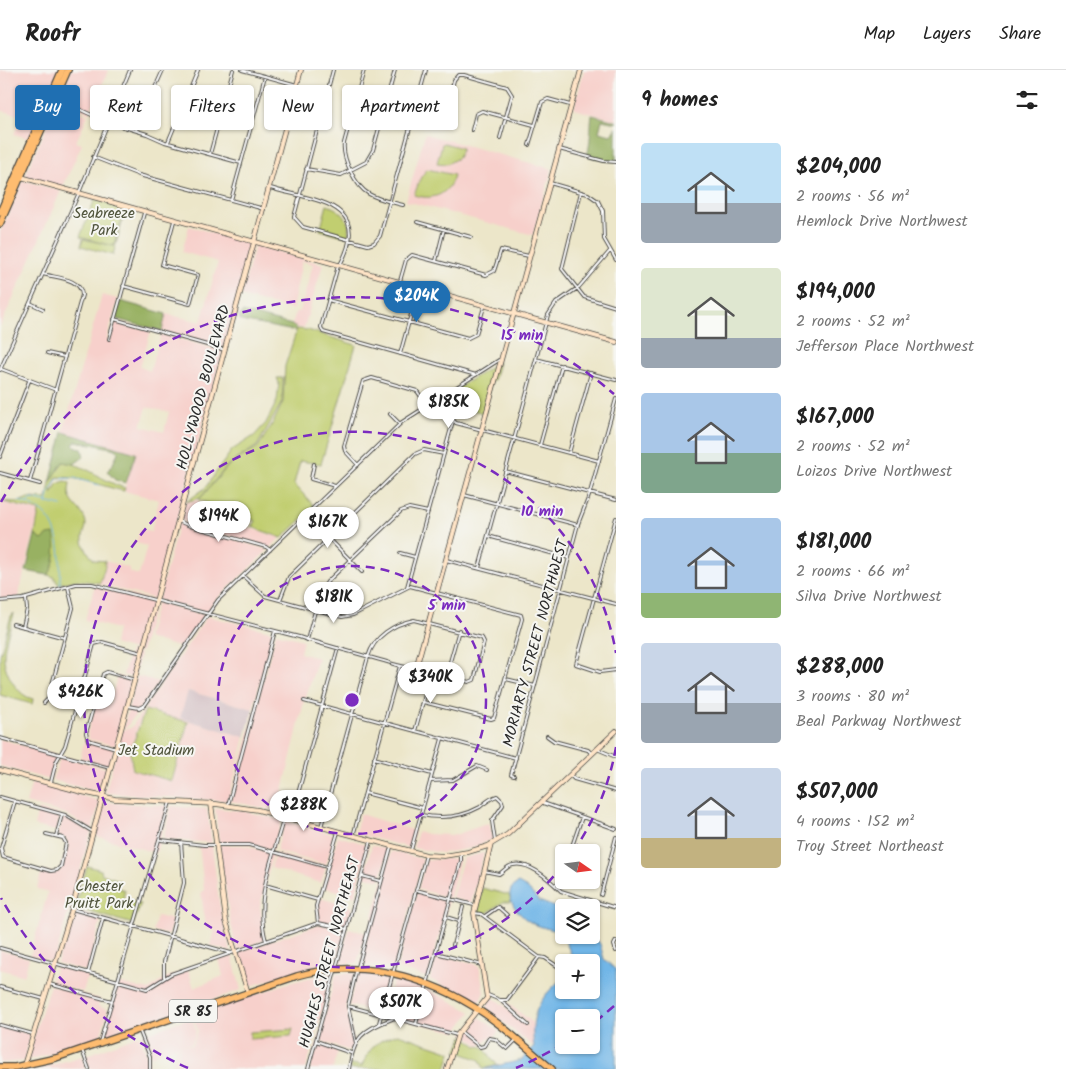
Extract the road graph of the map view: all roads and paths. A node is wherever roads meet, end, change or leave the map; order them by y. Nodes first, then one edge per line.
1 (62, 70) edge
2 (68, 70) edge
3 (130, 70) edge
4 (163, 70) edge
5 (198, 70) edge
6 (233, 70) edge
7 (242, 70) edge
8 (302, 70) edge
9 (334, 70) edge
10 (364, 70) edge
11 (395, 70) edge
12 (426, 70) edge
13 (581, 70) edge
14 (265, 76) junction
15 (57, 85) edge
16 (60, 85) edge
17 (123, 85) edge
18 (156, 85) edge
19 (295, 85) edge
20 (298, 85) edge
21 (422, 85) edge
22 (453, 85) edge
23 (571, 106) junction
24 (506, 117) junction
25 (534, 125) junction
26 (38, 130) edge
27 (104, 130) edge
28 (136, 130) edge
29 (285, 130) edge
30 (409, 130) edge
31 (472, 130) dead end
32 (500, 138) dead end
33 (168, 142) junction
34 (529, 145) dead end
35 (559, 149) junction
36 (210, 154) junction
37 (93, 157) junction
38 (616, 162) edge
39 (241, 163) junction
40 (306, 169) junction
41 (352, 171) junction
42 (18, 176) junction
43 (550, 183) junction
44 (269, 188) junction
45 (581, 192) junction
46 (78, 194) junction
47 (299, 196) junction
48 (231, 200) junction
49 (390, 201) junction
50 (403, 205) dead end
51 (264, 209) junction
52 (0, 212) edge
53 (144, 212) junction
54 (174, 221) junction
55 (417, 222) dead end
56 (0, 224) edge
57 (444, 229) junction
58 (471, 237) dead end
59 (348, 240) junction
60 (254, 244) junction
61 (610, 251) junction
62 (530, 257) junction
63 (616, 260) edge
64 (436, 261) junction
65 (338, 267) junction
66 (42, 274) junction
67 (399, 284) junction
68 (123, 286) junction
69 (418, 289) junction
70 (576, 289) junction
71 (328, 300) junction
72 (30, 303) junction
73 (484, 307) junction
74 (616, 307) edge
75 (43, 309) dead end
76 (514, 315) junction
77 (114, 320) junction
78 (409, 322) junction
79 (546, 324) junction
80 (109, 338) dead end
81 (616, 342) edge
82 (225, 350) junction
83 (47, 353) dead end
84 (400, 354) junction
85 (65, 357) junction
86 (502, 359) junction
87 (536, 359) junction
88 (562, 365) junction
89 (0, 369) edge
90 (592, 373) junction
91 (476, 375) junction
92 (616, 380) edge
93 (29, 381) junction
94 (56, 390) junction
95 (438, 398) junction
96 (616, 399) edge
97 (426, 405) junction
98 (390, 414) dead end
99 (454, 421) junction
100 (400, 424) junction
101 (482, 430) junction
102 (514, 438) junction
103 (540, 445) junction
104 (569, 453) junction
105 (444, 454) junction
106 (0, 457) edge
107 (599, 461) junction
108 (314, 464) dead end
109 (358, 465) junction
110 (505, 471) junction
111 (0, 473) edge
112 (30, 481) junction
113 (40, 484) dead end
114 (336, 486) junction
115 (590, 493) junction
116 (464, 495) junction
117 (616, 500) edge
118 (496, 503) junction
119 (428, 512) junction
120 (306, 515) junction
121 (616, 518) edge
122 (178, 521) junction
123 (578, 525) junction
124 (612, 532) junction
125 (616, 533) edge
126 (488, 536) junction
127 (329, 538) junction
128 (270, 550) junction
129 (400, 553) dead end
130 (415, 557) junction
131 (569, 558) junction
132 (350, 560) junction
133 (446, 560) junction
134 (479, 568) junction
135 (362, 572) dead end
136 (243, 576) junction
137 (68, 587) junction
138 (407, 587) junction
139 (560, 590) junction
140 (437, 592) junction
141 (26, 599) junction
142 (594, 599) junction
143 (280, 600) junction
144 (0, 601) edge
145 (156, 601) junction
146 (616, 604) edge
147 (315, 610) junction
148 (207, 614) junction
149 (429, 622) junction
150 (13, 624) dead end
151 (23, 627) junction
152 (459, 630) junction
153 (276, 632) junction
154 (65, 638) junction
155 (307, 640) junction
156 (338, 648) junction
157 (142, 653) junction
158 (368, 657) junction
159 (400, 666) junction
160 (416, 668) junction
161 (616, 670) edge
162 (431, 672) junction
163 (446, 676) junction
164 (506, 678) junction
165 (134, 680) junction
166 (535, 686) junction
167 (304, 701) dead end
168 (423, 702) junction
169 (44, 703) dead end
170 (128, 706) junction
171 (322, 706) junction
172 (352, 714) junction
173 (384, 723) junction
174 (415, 731) junction
175 (615, 733) edge
176 (547, 736) dead end
177 (0, 738) edge
178 (442, 738) junction
179 (116, 748) junction
180 (597, 749) junction
181 (60, 754) junction
182 (592, 754) junction
183 (616, 757) edge
184 (374, 758) junction
185 (516, 758) junction
186 (110, 768) junction
187 (0, 770) edge
188 (487, 770) dead end
189 (432, 774) junction
190 (514, 776) dead end
191 (570, 776) junction
192 (430, 781) junction
193 (50, 784) junction
194 (616, 790) edge
195 (365, 792) junction
196 (102, 796) junction
197 (0, 797) edge
198 (14, 801) junction
199 (170, 802) junction
200 (211, 803) junction
201 (542, 803) junction
202 (228, 805) junction
203 (423, 808) junction
204 (62, 814) junction
205 (421, 815) junction
206 (284, 817) junction
207 (582, 817) junction
208 (291, 819) junction
209 (321, 827) junction
210 (616, 829) edge
211 (93, 832) junction
212 (338, 832) junction
213 (46, 834) dead end
214 (56, 836) junction
215 (353, 836) junction
216 (616, 837) edge
217 (161, 840) junction
218 (371, 841) junction
219 (181, 842) junction
220 (493, 843) junction
221 (215, 844) junction
222 (573, 844) edge
223 (391, 846) junction
224 (274, 852) junction
225 (411, 852) junction
226 (461, 854) junction
227 (426, 855) junction
228 (327, 866) junction
229 (484, 871) junction
230 (362, 876) junction
231 (381, 881) junction
232 (555, 883) edge
233 (265, 885) junction
234 (559, 889) edge
235 (416, 890) junction
236 (601, 895) dead end
237 (451, 899) junction
238 (318, 900) junction
239 (475, 905) junction
240 (463, 907) dead end
241 (616, 908) edge
242 (72, 909) junction
243 (474, 913) junction
244 (486, 915) junction
245 (507, 915) dead end
246 (446, 917) junction
247 (103, 918) junction
248 (460, 921) junction
249 (318, 923) junction
250 (135, 927) junction
251 (347, 929) junction
252 (170, 936) junction
253 (266, 941) junction
254 (616, 941) edge
255 (453, 945) dead end
256 (0, 948) edge
257 (218, 949) junction
258 (616, 951) edge
259 (232, 953) junction
260 (436, 953) junction
261 (221, 957) junction
262 (539, 957) junction
263 (55, 964) junction
264 (483, 965) junction
265 (555, 965) edge
266 (357, 968) junction
267 (336, 969) junction
268 (88, 973) junction
269 (394, 973) junction
270 (164, 977) junction
271 (118, 982) junction
272 (49, 984) junction
273 (428, 984) junction
274 (0, 987) edge
275 (248, 992) junction
276 (487, 995) junction
277 (44, 999) junction
278 (500, 1000) junction
279 (112, 1001) junction
280 (348, 1006) junction
281 (478, 1011) junction
282 (382, 1015) junction
283 (393, 1018) junction
284 (379, 1023) junction
285 (0, 1024) edge
286 (416, 1024) junction
287 (528, 1025) dead end
288 (139, 1030) junction
289 (459, 1033) junction
290 (33, 1034) junction
291 (517, 1039) junction
292 (316, 1041) junction
293 (356, 1043) junction
294 (100, 1044) junction
295 (82, 1050) junction
296 (351, 1053) junction
297 (0, 1067) edge
298 (23, 1067) edge
299 (88, 1069) edge
300 (150, 1069) edge
301 (308, 1069) edge
302 (349, 1069) edge
303 (447, 1069) edge
304 (552, 1069) edge

1 - 15 highway
2 - 16 highway
3 - 17 street
4 - 18 street
5 - 33 street
6 - 36 street
7 - 14 street
8 - 20 street, HOLLYWOOD BOULEVARD
9 - 40 street
10 - 41 street
11 - 41 street
12 - 21 street
13 - 23 street
14 - 19 street
14 - 39 street
22 - 24 street
23 - 25 street
23 - 35 street
24 - 25 street
24 - 31 street
24 - 32 street
25 - 34 street
26 - 42 highway
27 - 37 street
28 - 33 street
29 - 44 street, HOLLYWOOD BOULEVARD
30 - 49 street
33 - 36 street
35 - 38 street
35 - 43 street
36 - 39 street
37 - 46 street
37 - 48 street
39 - 48 street
40 - 41 street
40 - 47 street
41 - 49 street
42 - 46 street
42 - 52 highway
42 - 56 highway
43 - 45 street
43 - 62 street
44 - 47 street
44 - 51 street, HOLLYWOOD BOULEVARD
45 - 61 street
45 - 70 street
46 - 53 street
46 - 66 street
47 - 59 street
47 - 59 street
48 - 51 street
49 - 50 street
49 - 59 street
51 - 60 street, HOLLYWOOD BOULEVARD
53 - 54 street
53 - 68 street
54 - 60 street
54 - 68 street
55 - 57 street
57 - 58 street
57 - 64 street
59 - 65 street
60 - 65 street
60 - 82 street, HOLLYWOOD BOULEVARD
61 - 63 street
61 - 70 street
62 - 64 street
62 - 76 street
64 - 67 street
65 - 67 street
65 - 71 street
66 - 72 street
66 - 85 street
67 - 69 street
68 - 77 street
69 - 73 street
69 - 78 street
70 - 74 street
70 - 79 street
71 - 78 street
71 - 84 street
72 - 75 street
72 - 89 street
73 - 76 street
73 - 78 street
76 - 79 street
76 - 86 street
77 - 80 street
77 - 82 street
78 - 84 street
79 - 81 street
79 - 87 street
82 - 122 street, HOLLYWOOD BOULEVARD
83 - 85 street
84 - 91 street
85 - 94 street
86 - 91 street
86 - 101 street
87 - 88 street
87 - 102 street
88 - 90 street
88 - 103 street
89 - 93 street
90 - 92 street
90 - 104 street
91 - 95 street
93 - 94 street
93 - 106 street
94 - 112 street
95 - 97 street
95 - 99 street
96 - 107 street, MORIARTY STREET NORTHWEST
97 - 100 street
97 - 109 street
98 - 100 street
99 - 101 street
99 - 105 street
100 - 109 street
101 - 102 street
101 - 116 street
102 - 103 street
102 - 110 street
103 - 104 street
104 - 107 street
105 - 119 street
105 - 127 street
107 - 115 street, MORIARTY STREET NORTHWEST
108 - 114 street
109 - 114 street
110 - 115 street
110 - 118 street
111 - 112 street
112 - 113 street
114 - 120 street
115 - 117 street
115 - 123 street, MORIARTY STREET NORTHWEST
116 - 118 street
116 - 133 street
118 - 123 street
118 - 126 street
119 - 130 street
119 - 132 street
120 - 127 street
120 - 128 street
121 - 124 street
122 - 128 street
122 - 145 street, HOLLYWOOD BOULEVARD
123 - 131 street, MORIARTY STREET NORTHWEST
124 - 125 street
124 - 142 street
126 - 131 street
126 - 134 street
127 - 132 street
127 - 143 street
128 - 136 street
129 - 130 street
130 - 138 street
131 - 139 street, MORIARTY STREET NORTHWEST
132 - 135 street
132 - 147 street
133 - 134 street
133 - 140 street
134 - 139 street
136 - 143 street
136 - 148 street
137 - 141 street
137 - 145 street
137 - 154 street
138 - 140 street
138 - 147 street
139 - 142 street
139 - 166 street, MORIARTY STREET NORTHWEST
140 - 149 street
140 - 164 street
141 - 144 street
141 - 151 street
142 - 146 street
142 - 161 street
143 - 147 street
145 - 148 street
145 - 157 street, HOLLYWOOD BOULEVARD
147 - 155 street
148 - 153 street
148 - 170 street
149 - 152 street
149 - 158 street
149 - 160 street
150 - 151 street
151 - 154 street
152 - 163 street
152 - 163 street
153 - 155 street
153 - 202 street
154 - 169 street
155 - 156 street
156 - 158 street
156 - 171 street
157 - 165 street, HOLLYWOOD BOULEVARD
157 - 181 street
158 - 159 street
158 - 172 street
159 - 160 street
159 - 173 street
160 - 162 street
162 - 163 street
162 - 168 street
164 - 166 street
164 - 168 street
165 - 170 street, HOLLYWOOD BOULEVARD
165 - 179 street
166 - 185 street, MORIARTY STREET NORTHWEST
167 - 171 street
168 - 174 street
170 - 179 street, HOLLYWOOD BOULEVARD
171 - 172 street
171 - 208 street
172 - 173 street
172 - 209 street
173 - 174 street
173 - 184 street
174 - 178 street
175 - 180 street
176 - 182 street
177 - 181 street
178 - 185 street
178 - 189 street
179 - 186 street, HOLLYWOOD BOULEVARD
180 - 182 street
180 - 183 street
181 - 186 street
181 - 193 street
182 - 191 street
184 - 189 street
184 - 195 street
185 - 190 street, MORIARTY STREET NORTHWEST
186 - 196 street, HOLLYWOOD BOULEVARD
187 - 193 street
188 - 192 street
189 - 192 street
191 - 194 street
191 - 201 street
192 - 203 street
193 - 196 street
195 - 203 street
195 - 215 street
196 - 199 street
196 - 211 street, HOLLYWOOD BOULEVARD
197 - 198 street
198 - 204 street
198 - 214 street
199 - 200 street
199 - 217 street
200 - 202 street
200 - 221 street
201 - 207 street
201 - 220 street
202 - 206 street
203 - 205 street
204 - 211 street
204 - 214 street
205 - 220 street
205 - 225 street
206 - 208 street
206 - 224 street
207 - 210 street
207 - 222 street
208 - 209 street
209 - 212 street
211 - 242 street, HOLLYWOOD BOULEVARD
212 - 215 street
212 - 228 street
213 - 214 street
215 - 218 street
216 - 236 street
217 - 219 street
217 - 250 street
218 - 223 street
218 - 230 street, HUGHES STREET NORTHEAST
219 - 221 street
219 - 252 street
220 - 226 street
220 - 229 street
221 - 224 street
221 - 259 street
223 - 225 street
223 - 231 street
224 - 228 street
224 - 233 street
225 - 227 street
226 - 227 street
226 - 237 street
227 - 235 street
228 - 238 street
229 - 232 street
229 - 239 street
230 - 231 street
230 - 251 street, HUGHES STREET NORTHEAST
231 - 266 street
233 - 238 street
233 - 253 street
234 - 241 street
235 - 237 street
235 - 269 street
237 - 239 street
237 - 246 street
238 - 249 street
239 - 243 street
240 - 248 street
242 - 247 street
242 - 263 street, HOLLYWOOD BOULEVARD
243 - 244 street
243 - 264 street
244 - 245 street
244 - 262 street
246 - 248 street
246 - 260 street
247 - 250 street
247 - 268 street
248 - 255 street
249 - 251 street
249 - 253 street
250 - 252 street
250 - 271 street
251 - 267 street, HUGHES STREET NORTHEAST
252 - 257 street
252 - 270 street
253 - 259 street
254 - 258 street
256 - 263 street
257 - 259 street
257 - 261 street
259 - 261 street
259 - 275 street
260 - 264 street
260 - 273 street
261 - 270 street
262 - 265 street
262 - 278 street
263 - 268 street
263 - 272 street, HOLLYWOOD BOULEVARD
264 - 276 street
266 - 267 highway, SR 85
266 - 269 highway, SR 85
266 - 280 street
267 - 275 highway, SR 85
267 - 292 street, HUGHES STREET NORTHEAST
268 - 271 street
269 - 273 highway, SR 85
269 - 282 street
270 - 271 street
271 - 279 street
272 - 277 street, HOLLYWOOD BOULEVARD
272 - 279 street
273 - 281 highway, SR 85
273 - 286 street
274 - 277 street
275 - 288 highway, SR 85
276 - 278 street
276 - 281 street
277 - 290 street, HOLLYWOOD BOULEVARD
278 - 287 street
279 - 294 street
280 - 282 street
280 - 293 street
281 - 289 street
281 - 291 highway, SR 85
282 - 283 street
282 - 284 street
283 - 284 street
283 - 286 street
284 - 293 street
285 - 290 street
286 - 289 street
288 - 294 highway, SR 85
288 - 300 street
289 - 291 street
289 - 303 street
290 - 298 street, HOLLYWOOD BOULEVARD
291 - 304 highway, SR 85
292 - 296 street
292 - 301 street, HUGHES STREET NORTHEAST
293 - 296 street
294 - 295 highway, SR 85
295 - 298 highway, SR 85
295 - 299 street
296 - 302 street
297 - 298 highway, SR 85

